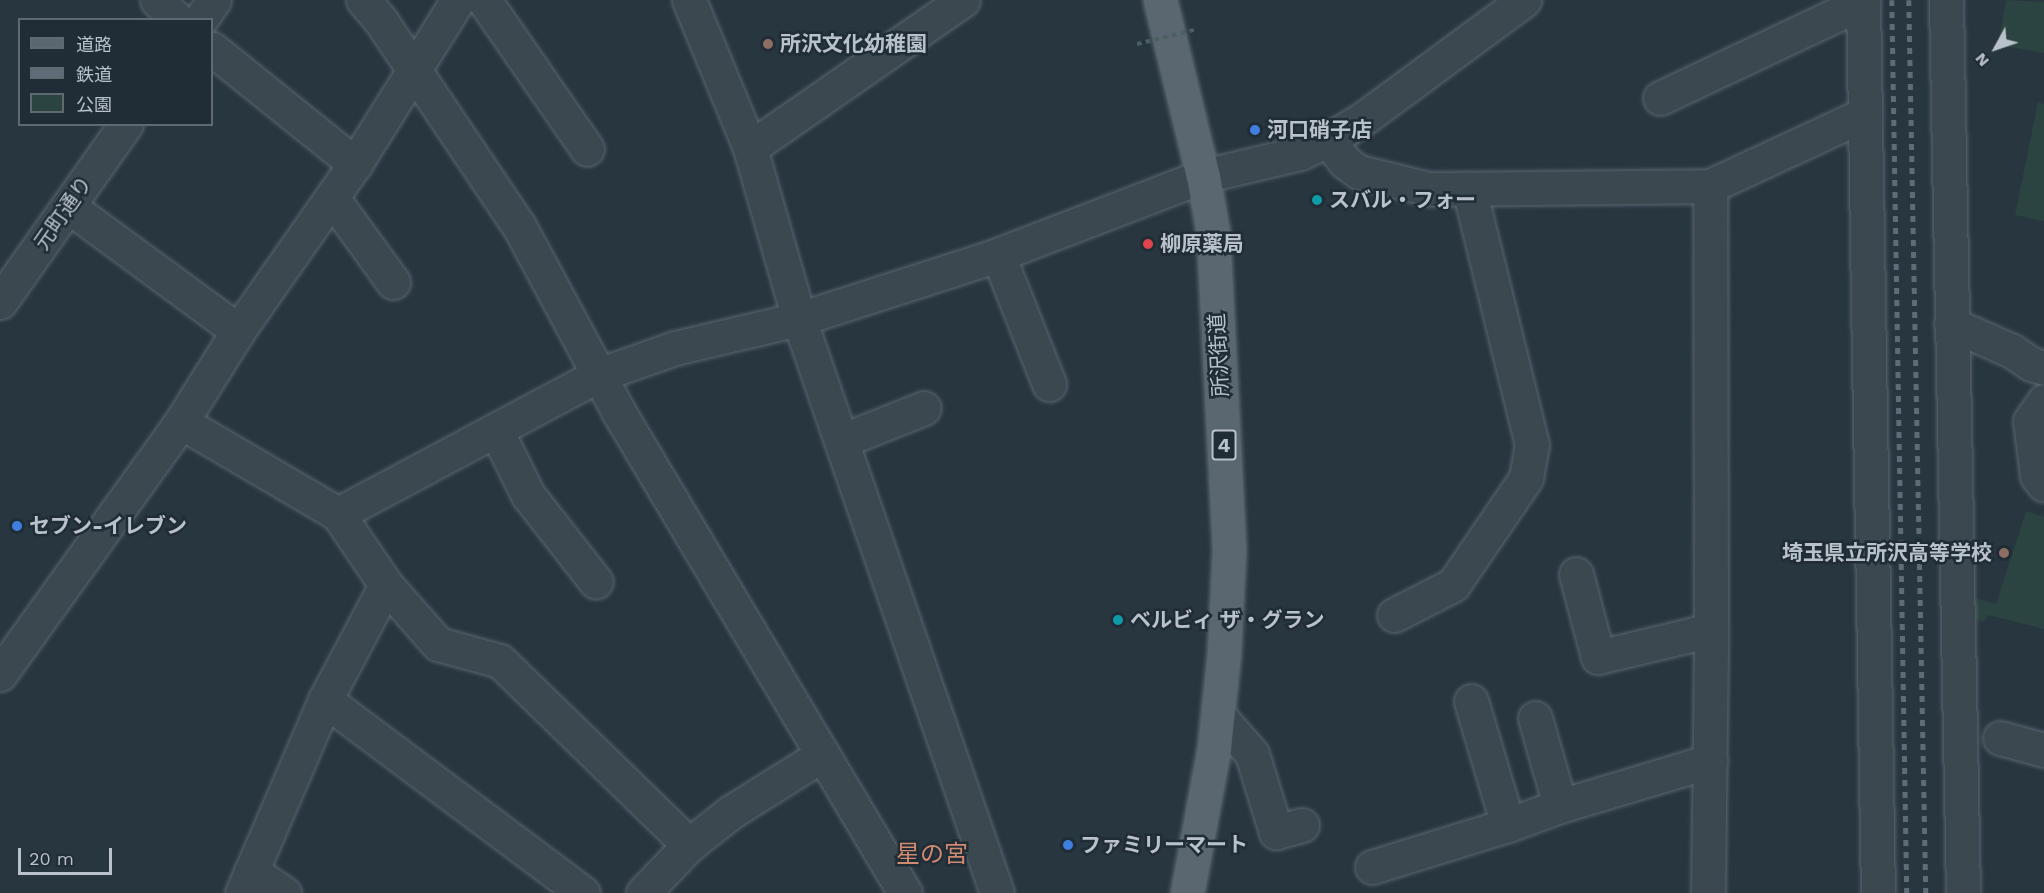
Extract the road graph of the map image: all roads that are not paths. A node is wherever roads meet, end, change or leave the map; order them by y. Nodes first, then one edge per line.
1 (157, 0) edge
2 (214, 0) edge
3 (363, 0) edge
4 (458, 0) edge
5 (484, 0) edge
6 (689, 0) edge
7 (963, 0) edge
8 (1160, 0) edge
9 (1524, 0) edge
10 (1946, 0) edge
11 (1863, 1) edge
12 (176, 18) edge
13 (201, 18) edge
14 (213, 49) edge
15 (415, 72) junction
16 (1660, 98) dead end
17 (1865, 114) junction
18 (125, 126) edge
19 (1328, 140) junction
20 (750, 148) junction
21 (587, 149) dead end
22 (355, 164) junction
23 (1203, 176) junction
24 (1710, 186) junction
25 (1469, 189) junction
26 (332, 198) junction
27 (68, 206) junction
28 (998, 255) junction
29 (393, 282) dead end
30 (0, 302) edge
31 (799, 319) junction
32 (1951, 324) junction
33 (238, 331) junction
34 (2044, 368) edge
35 (598, 375) junction
36 (1049, 384) dead end
37 (2044, 401) edge
38 (924, 408) dead end
39 (181, 422) junction
40 (496, 430) junction
41 (841, 441) junction
42 (2044, 485) edge
43 (338, 514) junction
44 (1576, 574) dead end
45 (596, 582) dead end
46 (386, 585) junction
47 (1394, 615) dead end
48 (1711, 630) junction
49 (0, 674) edge
50 (325, 700) junction
51 (1471, 702) dead end
52 (1218, 715) junction
53 (1535, 718) dead end
54 (2000, 738) dead end
55 (2044, 750) edge
56 (822, 754) junction
57 (1710, 761) junction
58 (1560, 806) junction
59 (1302, 825) dead end
60 (1508, 825) junction
61 (689, 844) junction
62 (1372, 867) dead end
63 (247, 882) edge
64 (1702, 891) edge
65 (284, 893) edge
66 (582, 893) edge
67 (643, 893) edge
68 (905, 893) edge
69 (997, 893) edge
70 (1187, 893) edge
71 (1878, 893) edge
72 (1963, 893) edge

1 - 12 street
2 - 13 street
3 - 15 street
4 - 15 street
5 - 21 street
6 - 20 street
7 - 20 street
8 - 23 main road, 所沢街道 / 4
9 - 19 street
10 - 32 street
11 - 16 street
11 - 17 street
14 - 22 street
15 - 22 street
15 - 35 street
17 - 24 street
17 - 71 street
18 - 27 street, 元町通り
19 - 23 street
19 - 25 street
20 - 31 street
22 - 26 street
23 - 28 street
23 - 52 main road, 所沢街道 / 4
24 - 25 street
24 - 48 street
25 - 47 street
26 - 29 street
26 - 33 street
27 - 30 street, 元町通り
27 - 33 street
28 - 31 street
28 - 36 street
31 - 35 street
31 - 41 street
32 - 34 street
32 - 72 street
33 - 39 street
35 - 40 street
35 - 56 street
37 - 42 street
38 - 41 street
39 - 43 street
39 - 49 street
40 - 43 street
40 - 45 street
41 - 69 street
43 - 46 street
44 - 48 street
46 - 50 street
46 - 61 street
48 - 57 street
50 - 63 street
50 - 66 street
51 - 60 street
52 - 59 street
52 - 70 main road, 所沢街道 / 4
53 - 58 street
54 - 55 street
56 - 61 street
56 - 68 street
57 - 58 street
57 - 64 street
58 - 60 street
60 - 62 street
61 - 67 street
63 - 65 street

